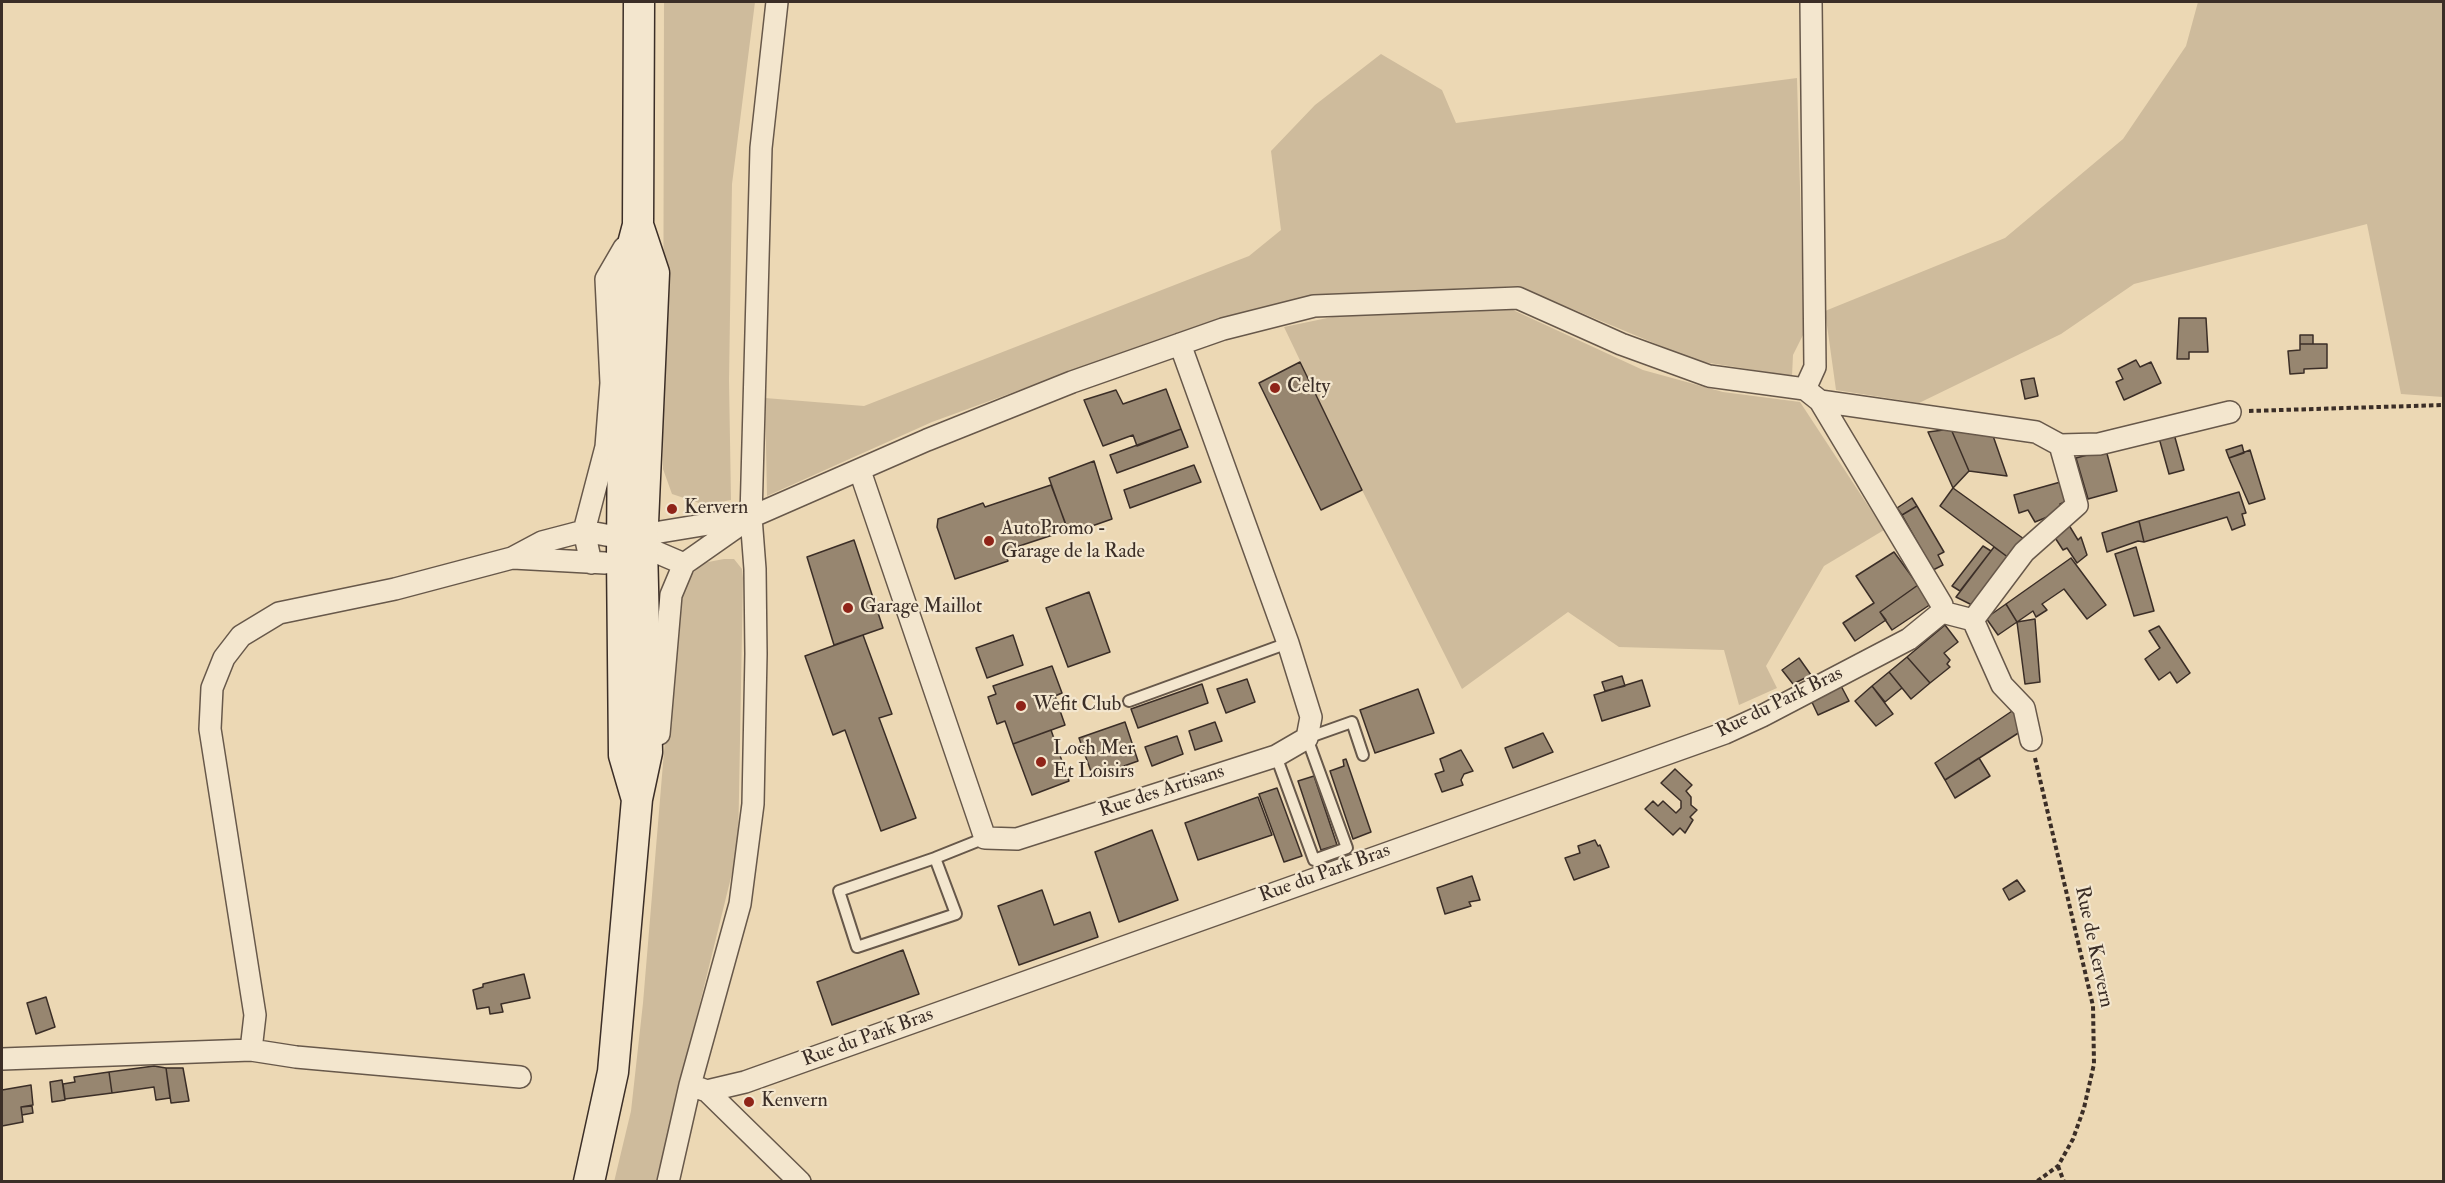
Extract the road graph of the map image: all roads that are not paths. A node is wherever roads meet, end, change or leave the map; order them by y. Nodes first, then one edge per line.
1 (639, 2) edge
2 (777, 2) edge
3 (1811, 2) edge
4 (638, 225) junction
5 (1180, 344) junction
6 (1813, 395) junction
7 (2230, 412) road end
8 (2060, 445) junction
9 (860, 471) junction
10 (751, 517) junction
11 (584, 531) junction
12 (630, 547) junction
13 (512, 558) junction
14 (591, 563) junction
15 (684, 564) junction
16 (1942, 612) junction
17 (1973, 620) junction
18 (1288, 643) junction
19 (1129, 701) dead end
20 (1307, 738) junction
21 (2031, 740) road end
22 (1363, 755) dead end
23 (1276, 756) junction
24 (637, 799) junction
25 (985, 838) junction
26 (936, 858) junction
27 (251, 1050) junction
28 (2, 1059) edge
29 (520, 1077) dead end
30 (699, 1088) junction
31 (589, 1182) edge
32 (668, 1182) edge
33 (800, 1182) edge

1 - 4 main road
2 - 10 street
3 - 6 street
4 - 11 street
4 - 12 main road
5 - 6 street
5 - 9 street
5 - 18 street
6 - 8 street
6 - 16 street
7 - 8 street
8 - 17 street
9 - 10 street
9 - 25 street
10 - 12 street
10 - 15 street
10 - 30 street
11 - 12 street
11 - 13 street
11 - 14 street
12 - 14 street
12 - 15 street
12 - 24 main road
13 - 14 street
13 - 27 street
15 - 24 street
16 - 17 street
16 - 30 street, Rue du Park Bras
17 - 21 street
18 - 19 lane
18 - 20 street
20 - 22 lane
20 - 23 street, Rue des Artisans
20 - 23 lane
23 - 25 street, Rue des Artisans
24 - 31 main road
25 - 26 lane
26 - 26 lane
27 - 28 street
27 - 29 street
30 - 32 street
30 - 33 street

